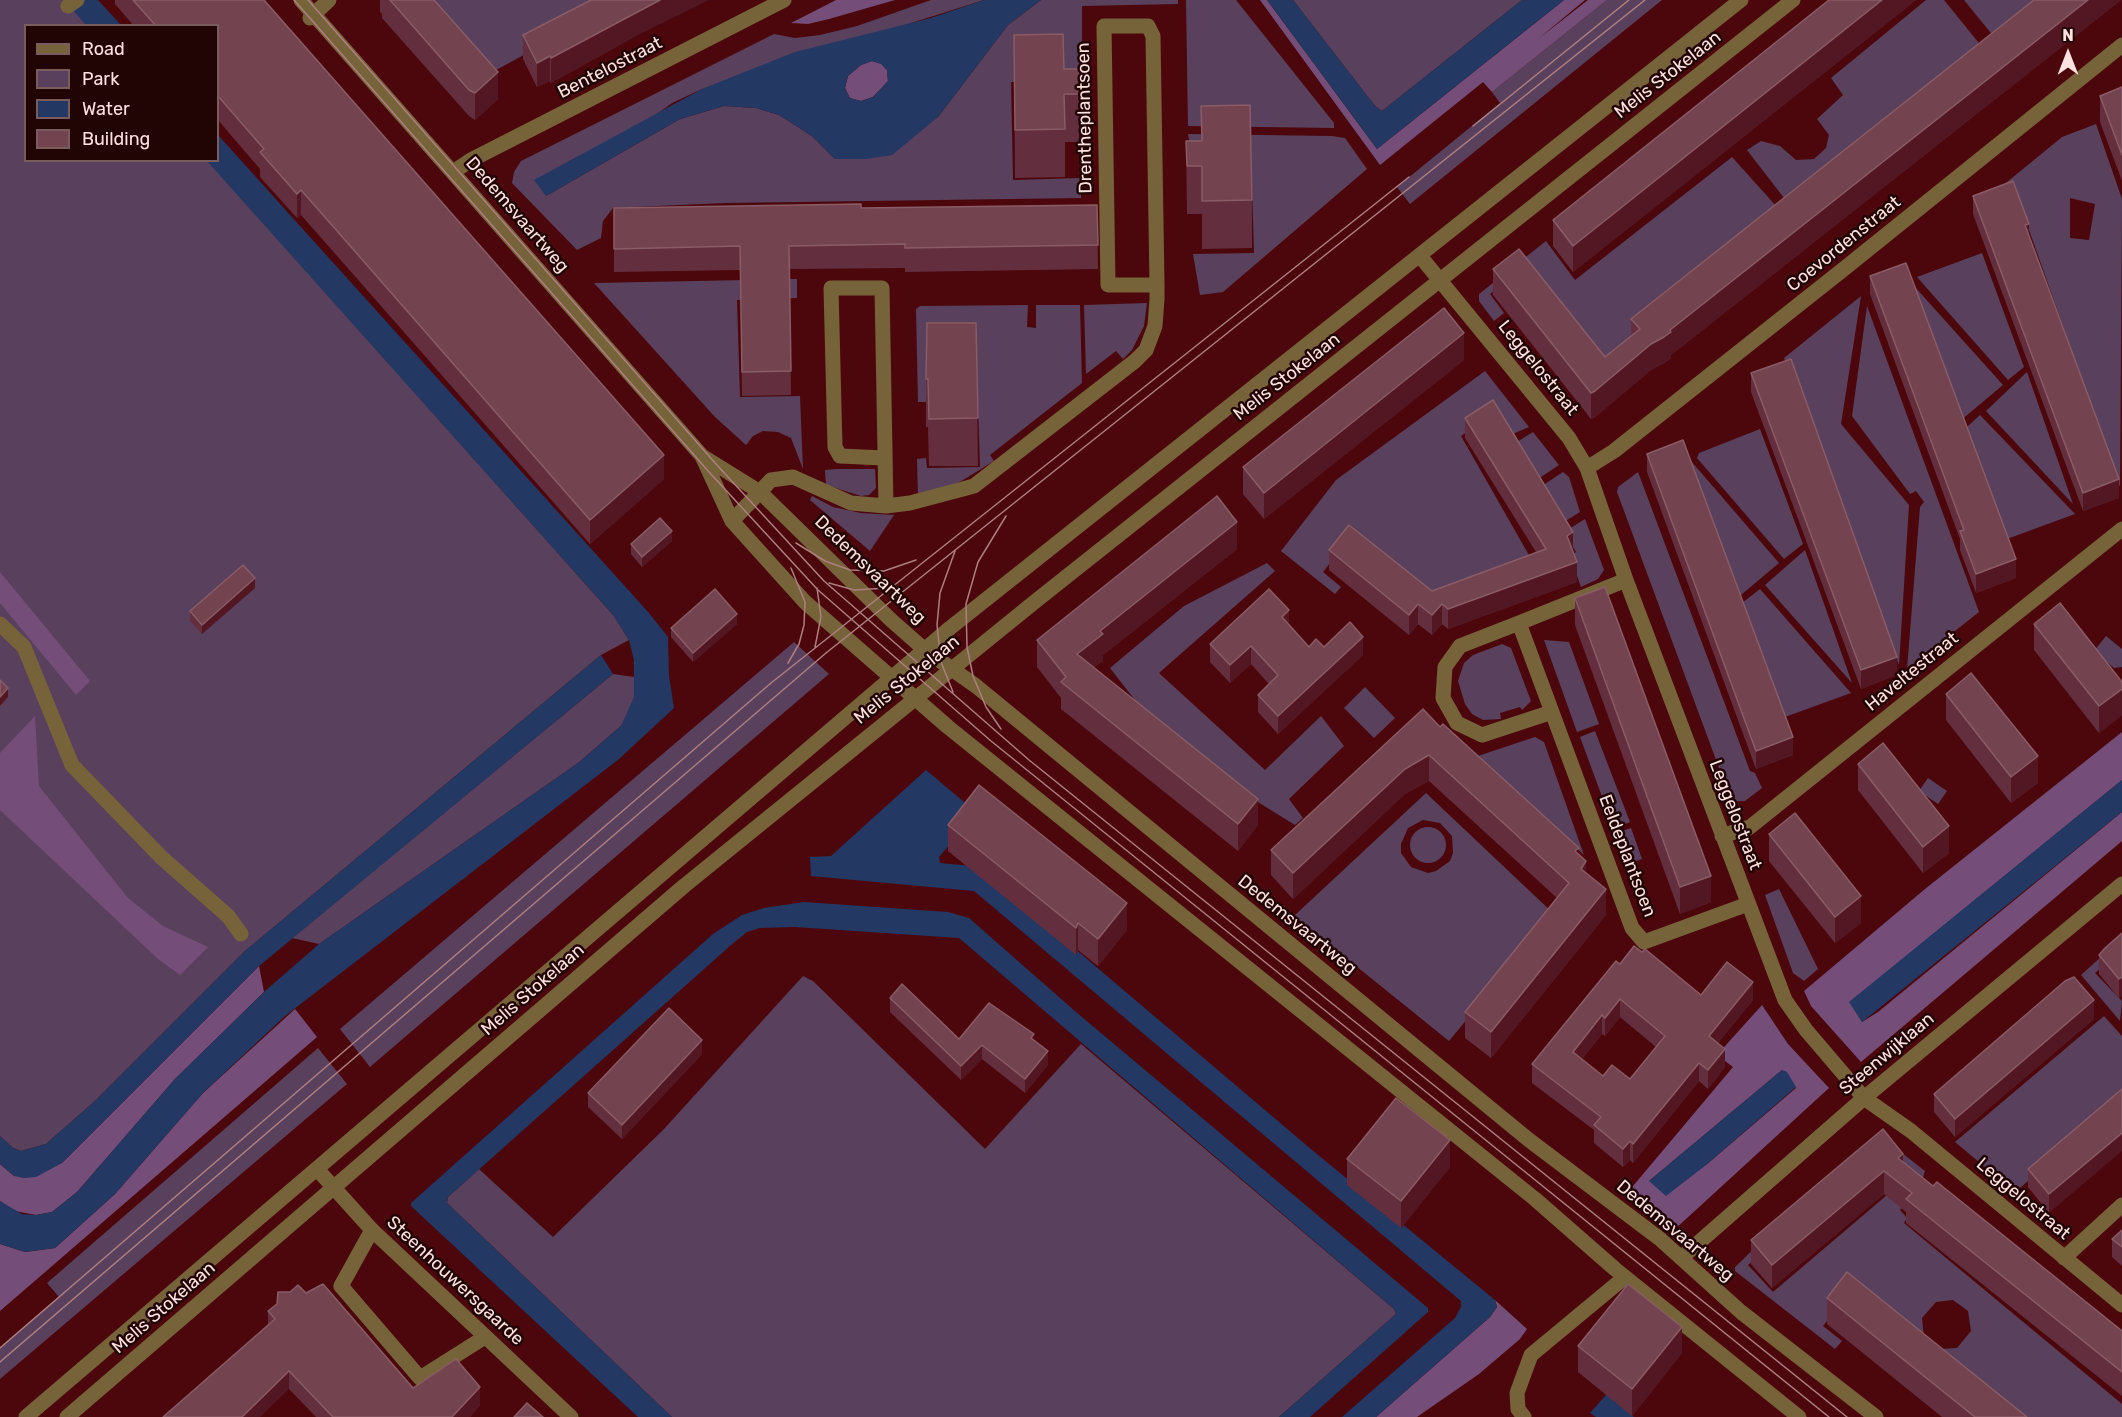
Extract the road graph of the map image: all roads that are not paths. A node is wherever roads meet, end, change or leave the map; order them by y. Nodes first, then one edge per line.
1 (301, 0) edge
2 (329, 0) edge
3 (784, 0) edge
4 (1741, 0) edge
5 (1793, 0) edge
6 (312, 16) junction
7 (2122, 45) edge
8 (453, 172) junction
9 (1420, 256) junction
10 (1441, 280) junction
11 (1157, 292) junction
12 (702, 456) junction
13 (884, 458) junction
14 (1587, 468) junction
15 (760, 492) junction
16 (886, 506) junction
17 (732, 521) junction
18 (2122, 529) edge
19 (1626, 580) junction
20 (1519, 622) junction
21 (0, 624) edge
22 (925, 650) junction
23 (952, 670) junction
24 (890, 680) junction
25 (914, 700) junction
26 (1552, 712) junction
27 (1722, 836) junction
28 (2122, 884) edge
29 (1748, 904) junction
30 (241, 934) dead end
31 (1864, 1098) junction
32 (317, 1168) junction
33 (333, 1187) junction
34 (2122, 1205) edge
35 (372, 1230) junction
36 (1681, 1258) junction
37 (2064, 1258) junction
38 (1625, 1277) junction
39 (2122, 1305) edge
40 (485, 1337) junction
41 (26, 1417) edge
42 (67, 1417) edge
43 (571, 1417) edge
44 (1524, 1417) edge
45 (1799, 1417) edge
46 (1876, 1417) edge

1 - 6 street, Dedemsvaartweg
2 - 6 street
3 - 8 street, Bentelostraat
4 - 9 street, Melis Stokelaan
5 - 10 street, Melis Stokelaan
6 - 8 street, Dedemsvaartweg
7 - 14 street, Coevordenstraat
8 - 12 street, Dedemsvaartweg
9 - 10 street, Leggelostraat
9 - 22 street, Melis Stokelaan
10 - 14 street, Leggelostraat
10 - 23 street, Melis Stokelaan
11 - 11 street, Drentheplantsoen
11 - 16 street, Drentheplantsoen
12 - 15 street, Dedemsvaartweg
12 - 17 street, Dedemsvaartweg
13 - 13 street
13 - 16 street
14 - 19 street, Leggelostraat
15 - 16 street, Drentheplantsoen
15 - 17 street, Drentheplantsoen
15 - 22 street, Dedemsvaartweg
17 - 24 street, Dedemsvaartweg
18 - 27 street, Haveltestraat
19 - 20 street
19 - 27 street, Leggelostraat
20 - 26 street, Eeldeplantsoen
20 - 26 street
21 - 30 street
22 - 23 street, Dedemsvaartweg
22 - 24 street, Melis Stokelaan
23 - 25 street, Melis Stokelaan
23 - 36 street, Dedemsvaartweg
24 - 25 street, Dedemsvaartweg
24 - 32 street, Melis Stokelaan
25 - 33 street, Melis Stokelaan
25 - 38 street, Dedemsvaartweg
26 - 29 street, Eeldeplantsoen
27 - 29 street, Leggelostraat
28 - 31 street, Steenwijklaan
29 - 31 street, Leggelostraat
31 - 36 street, Steenwijklaan
31 - 37 street, Leggelostraat
32 - 33 street, Steenhouwersgaarde
32 - 41 street, Melis Stokelaan
33 - 35 street, Steenhouwersgaarde
33 - 42 street, Melis Stokelaan
34 - 37 street
35 - 40 street, Steenhouwersgaarde
35 - 40 street
36 - 46 street, Dedemsvaartweg
37 - 39 street, Leggelostraat
38 - 44 street
38 - 45 street, Dedemsvaartweg
40 - 43 street, Steenhouwersgaarde

